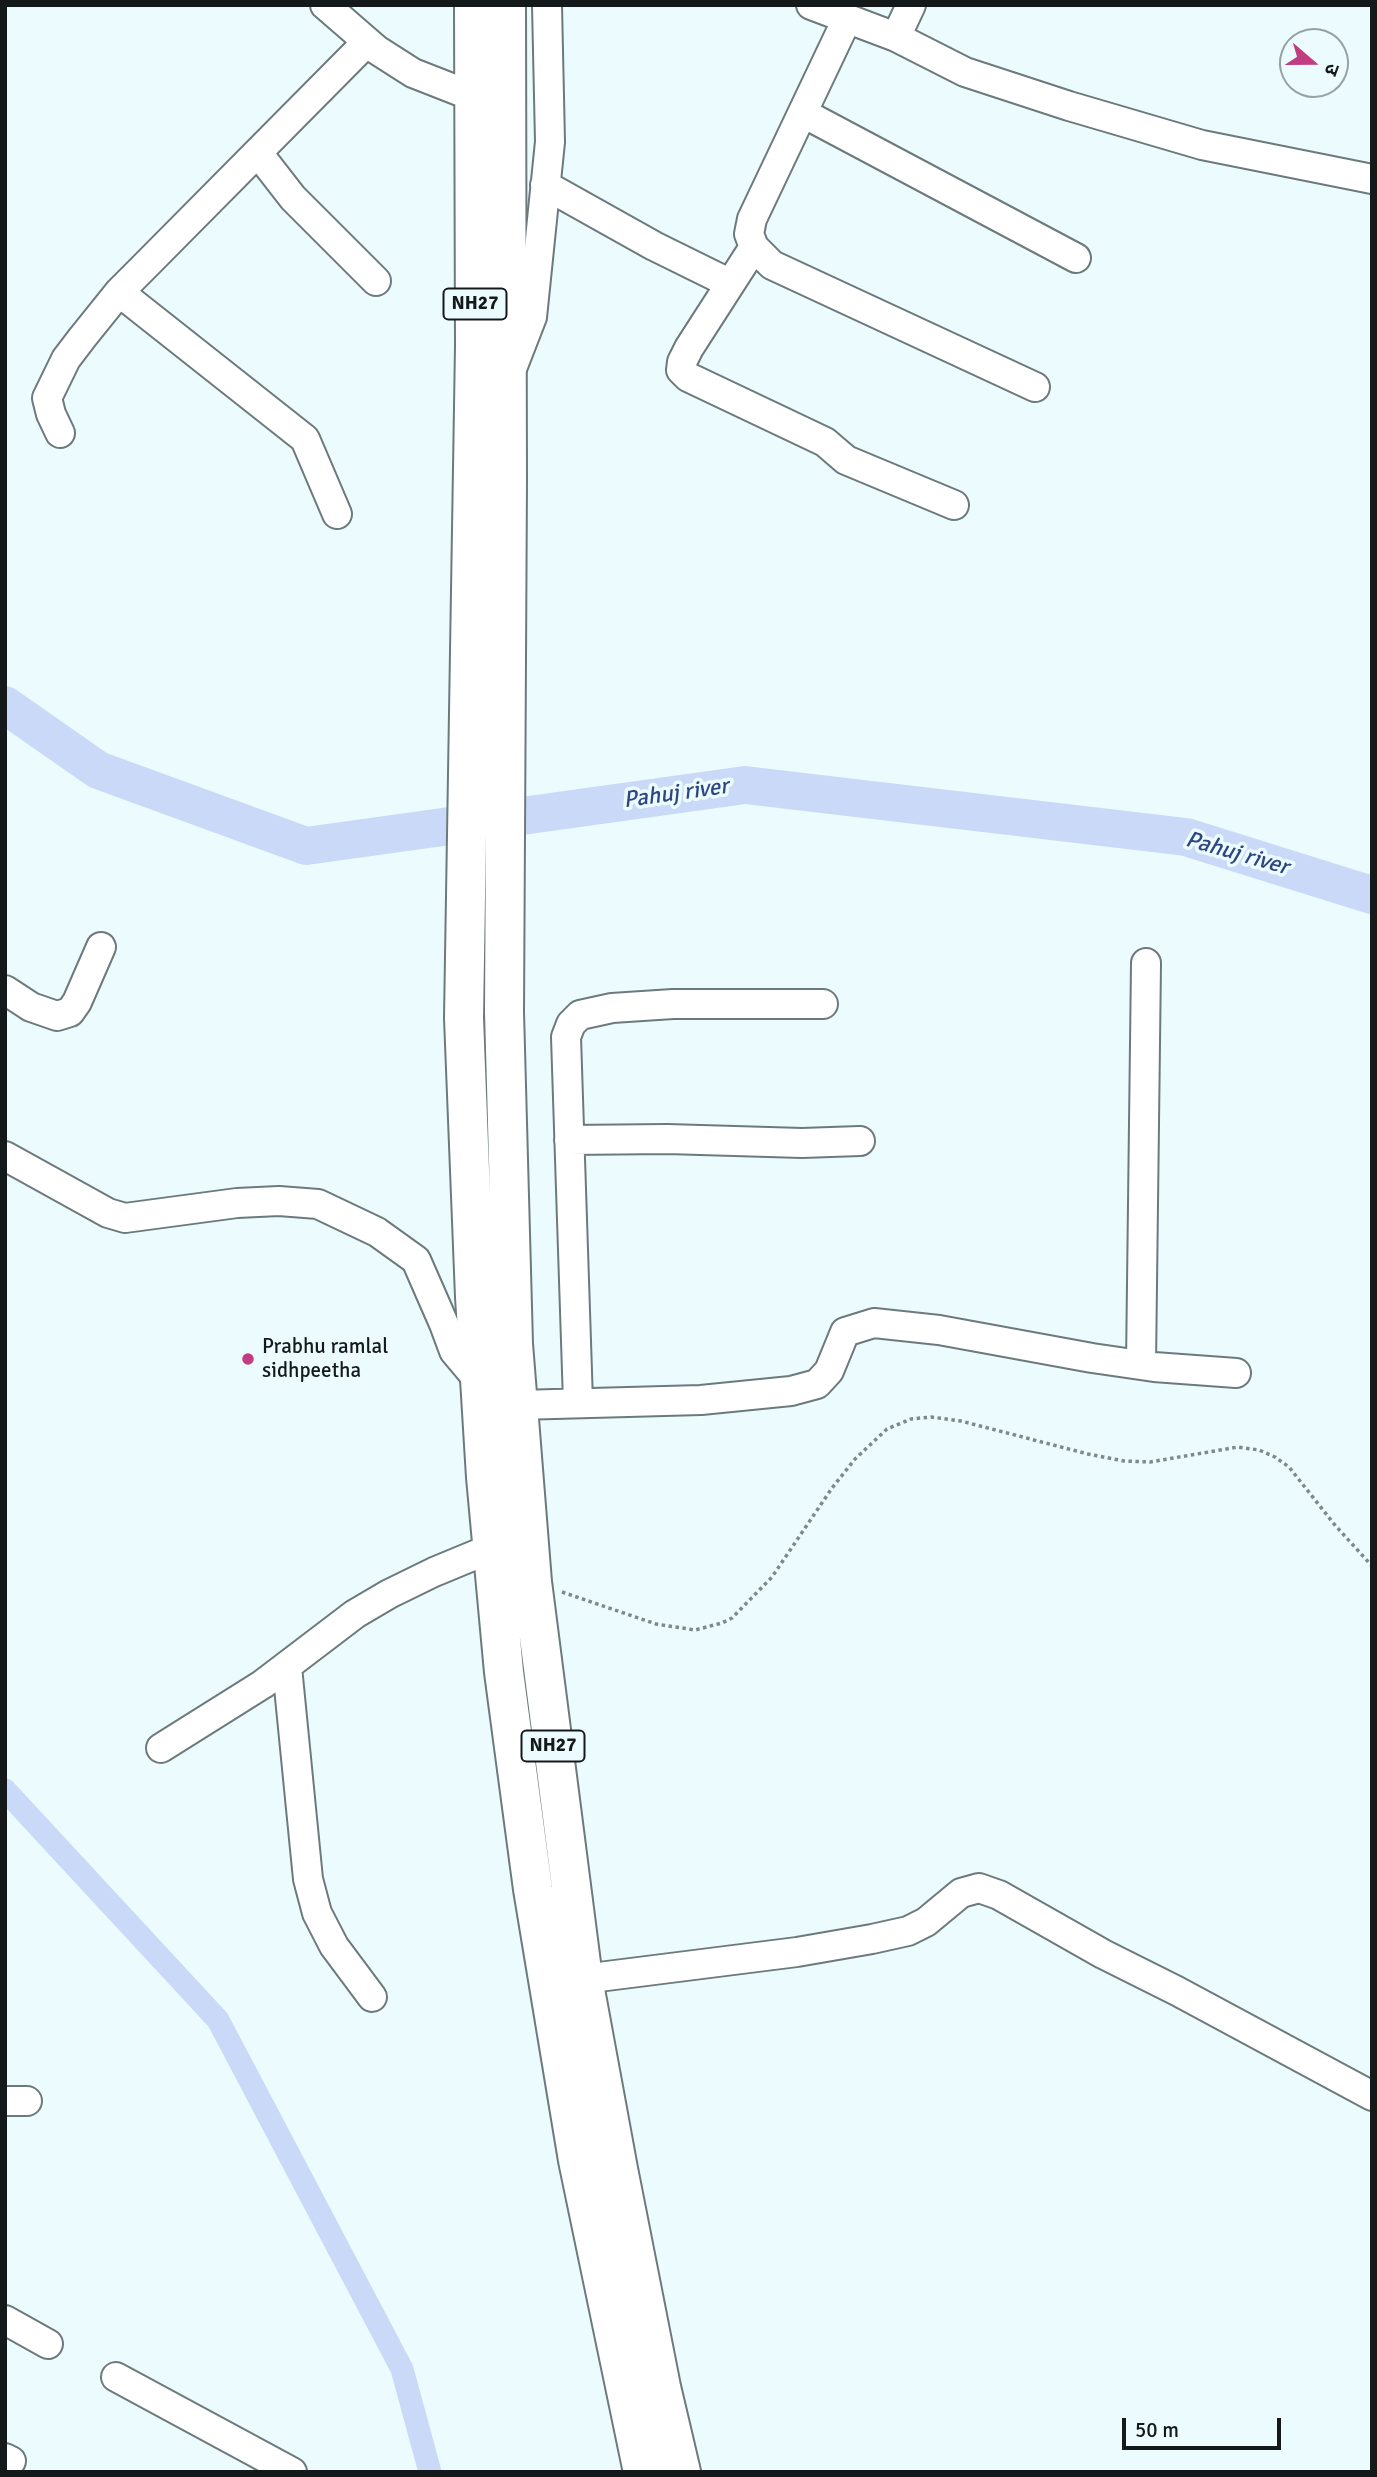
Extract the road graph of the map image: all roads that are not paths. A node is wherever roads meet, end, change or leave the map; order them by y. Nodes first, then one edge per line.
1 (325, 5) edge
2 (459, 5) edge
3 (474, 5) edge
4 (506, 5) edge
5 (547, 5) edge
6 (811, 5) edge
7 (911, 5) edge
8 (847, 19) junction
9 (896, 37) junction
10 (367, 42) junction
11 (459, 91) junction
12 (803, 113) junction
13 (258, 153) junction
14 (1372, 179) edge
15 (545, 185) junction
16 (754, 247) junction
17 (1076, 258) dead end
18 (376, 281) dead end
19 (729, 283) junction
20 (491, 286) junction
21 (119, 292) junction
22 (475, 346) junction
23 (507, 382) junction
24 (1035, 387) dead end
25 (60, 433) dead end
26 (954, 505) dead end
27 (337, 514) dead end
28 (488, 600) junction
29 (101, 947) dead end
30 (1146, 963) dead end
31 (5, 990) edge
32 (823, 1004) dead end
33 (569, 1140) junction
34 (860, 1141) dead end
35 (5, 1156) edge
36 (1141, 1365) junction
37 (1236, 1373) dead end
38 (480, 1382) junction
39 (578, 1402) junction
40 (518, 1405) junction
41 (492, 1548) junction
42 (287, 1668) junction
43 (161, 1748) dead end
44 (583, 1979) junction
45 (372, 1997) dead end
46 (1372, 2096) edge
47 (5, 2320) edge
48 (48, 2344) dead end
49 (116, 2377) dead end
50 (292, 2472) edge
51 (643, 2472) edge
52 (681, 2472) edge

1 - 10 street
2 - 11 street
3 - 20 highway, NH27
4 - 20 highway, NH27
5 - 15 street
6 - 8 street
7 - 9 street
8 - 9 street
8 - 12 street
9 - 14 street
10 - 11 street
10 - 13 street
11 - 22 street
12 - 16 street
12 - 17 street
13 - 18 street
13 - 21 street
15 - 19 street
15 - 23 street
16 - 19 street
16 - 24 street
19 - 26 street
20 - 22 highway, NH27
20 - 23 highway, NH27
21 - 25 street
21 - 27 street
22 - 28 highway, NH27
23 - 28 highway, NH27
28 - 38 highway, NH27
28 - 40 highway, NH27
29 - 31 street
30 - 36 street
32 - 33 street
33 - 34 street
33 - 39 street
35 - 38 street
36 - 37 street
36 - 39 street
38 - 41 highway, NH27
39 - 40 street
40 - 44 highway, NH27
41 - 42 street
41 - 51 highway, NH27
42 - 43 street
42 - 45 street
44 - 46 street
44 - 52 highway, NH27
47 - 48 street
49 - 50 street

